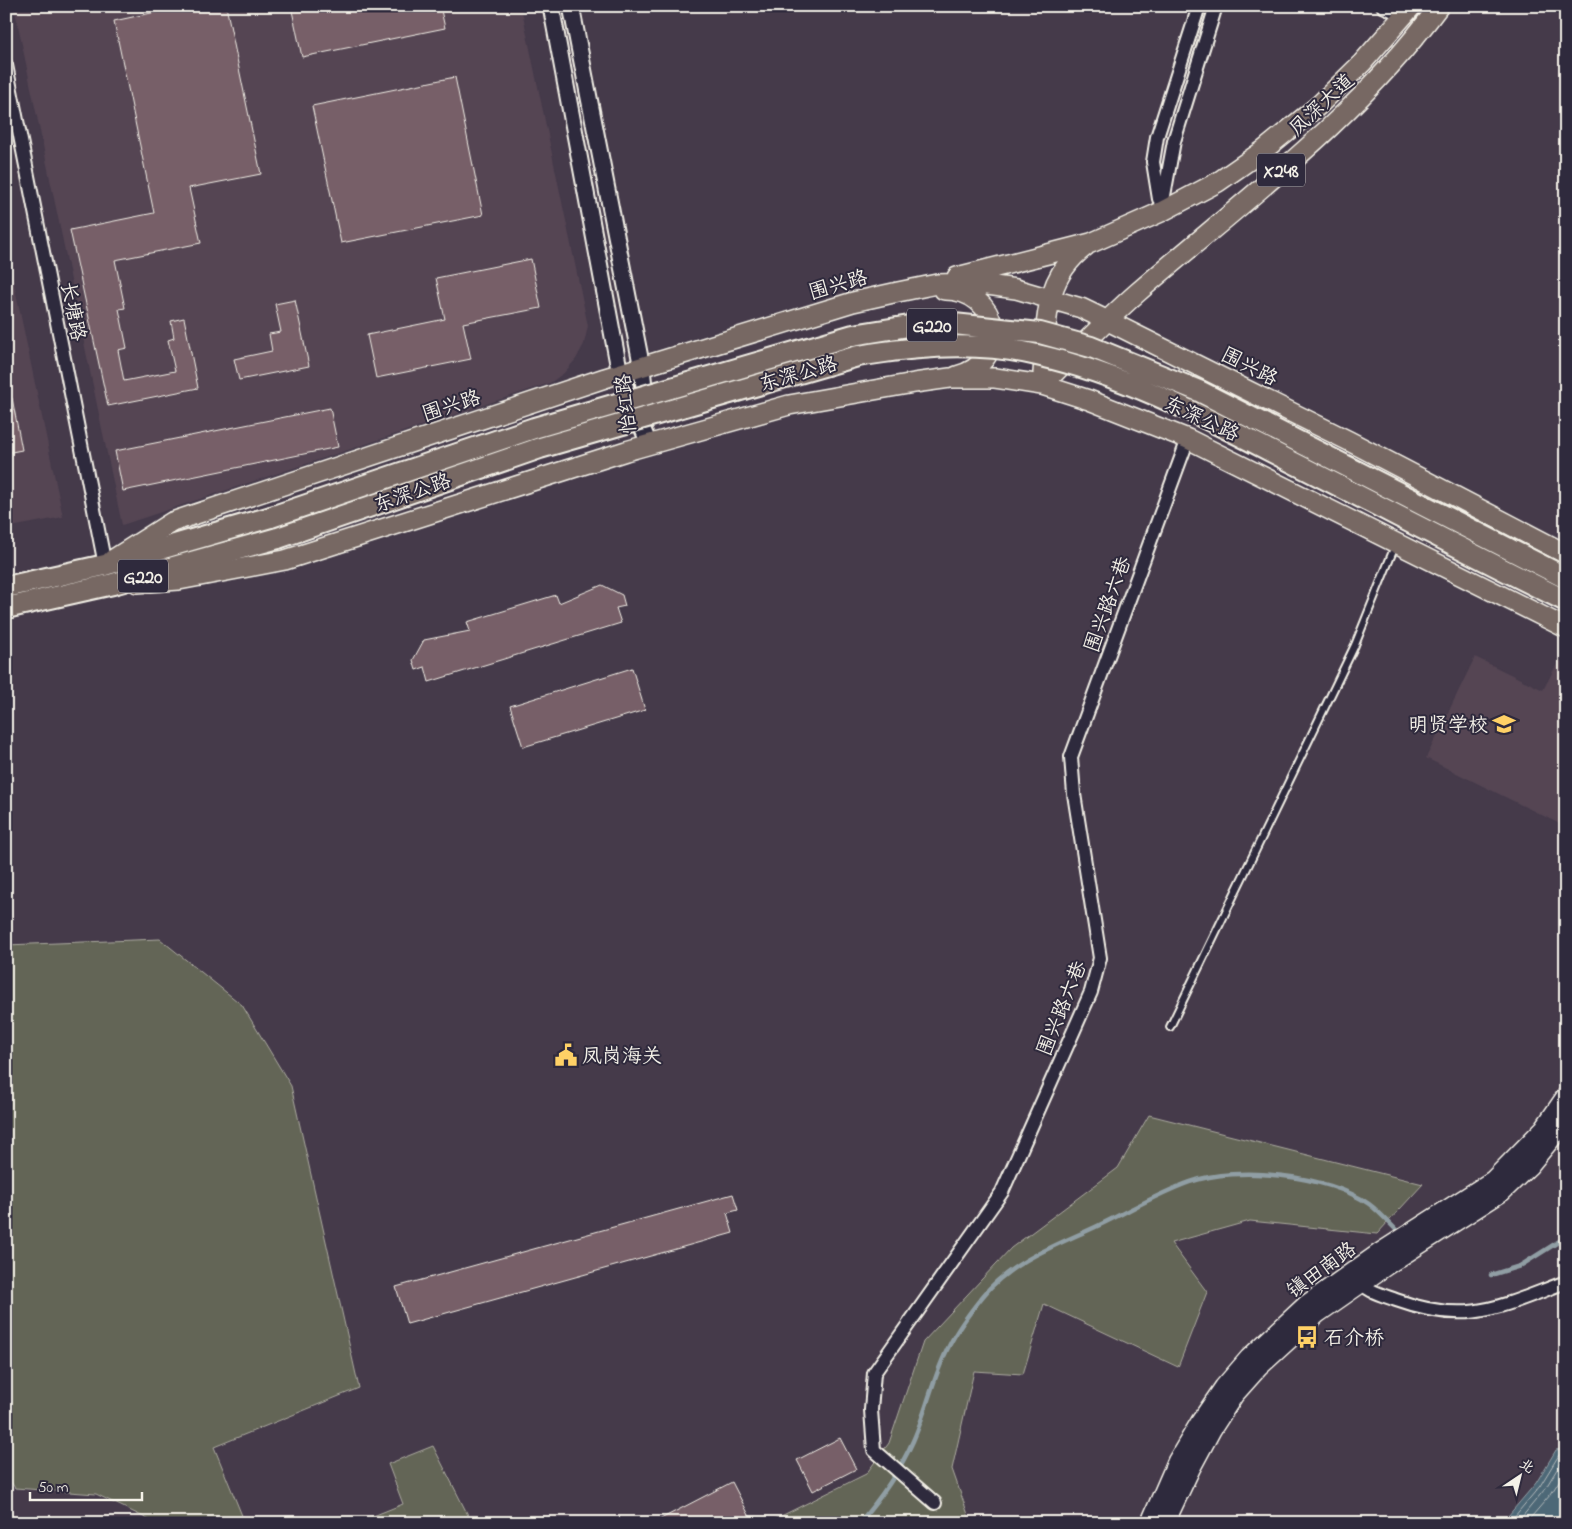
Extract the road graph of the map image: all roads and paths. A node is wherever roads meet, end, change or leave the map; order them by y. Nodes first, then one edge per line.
1 (551, 6) edge
2 (571, 6) edge
3 (1199, 6) edge
4 (1216, 6) edge
5 (1383, 6) edge
6 (1439, 6) edge
7 (1409, 11) edge
8 (6, 65) edge
9 (1161, 212) junction
10 (1091, 243) junction
11 (898, 292) junction
12 (1049, 298) junction
13 (1108, 320) junction
14 (642, 368) junction
15 (620, 374) junction
16 (950, 378) junction
17 (1042, 385) junction
18 (1188, 439) junction
19 (649, 444) junction
20 (1396, 542) junction
21 (1566, 554) edge
22 (105, 565) junction
23 (1566, 578) edge
24 (114, 584) junction
25 (6, 587) edge
26 (1566, 601) edge
27 (6, 608) edge
28 (1566, 628) edge
29 (1170, 1027) dead end
30 (1566, 1096) edge
31 (1566, 1121) edge
32 (1356, 1278) junction
33 (1566, 1282) edge
34 (935, 1503) dead end
35 (1150, 1523) edge
36 (1165, 1523) edge

1 - 15 street, 怡红路
2 - 14 street, 怡红路
3 - 9 street
4 - 9 street
5 - 7 street
6 - 13 main road, 凤深大道 / X248
7 - 9 main road, 凤深大道 / X248
8 - 22 street, 长塘路
9 - 10 main road, 凤深大道 / X248
10 - 11 main road
10 - 12 main road, X248
11 - 12 main road, 围兴路
11 - 14 main road, 围兴路
11 - 16 main road
12 - 13 main road, 围兴路
12 - 17 main road, X248
13 - 17 main road, X248
13 - 21 main road, 围兴路
14 - 15 main road, 围兴路
14 - 19 street, 怡红路
15 - 19 street, 怡红路
15 - 22 main road, 围兴路
16 - 17 main road
16 - 19 main road
17 - 18 main road
18 - 20 main road
18 - 34 street, 围兴路六巷
19 - 24 main road
20 - 28 main road
20 - 29 lane
22 - 23 highway, 东深公路 / G220, bridge
22 - 25 highway, 东深公路 / G220
24 - 26 highway, 东深公路 / G220, bridge
24 - 27 highway, 东深公路 / G220
30 - 32 main road, 镇田南路
31 - 32 main road, 镇田南路
32 - 33 street
32 - 35 main road, 镇田南路
32 - 36 main road, 镇田南路

